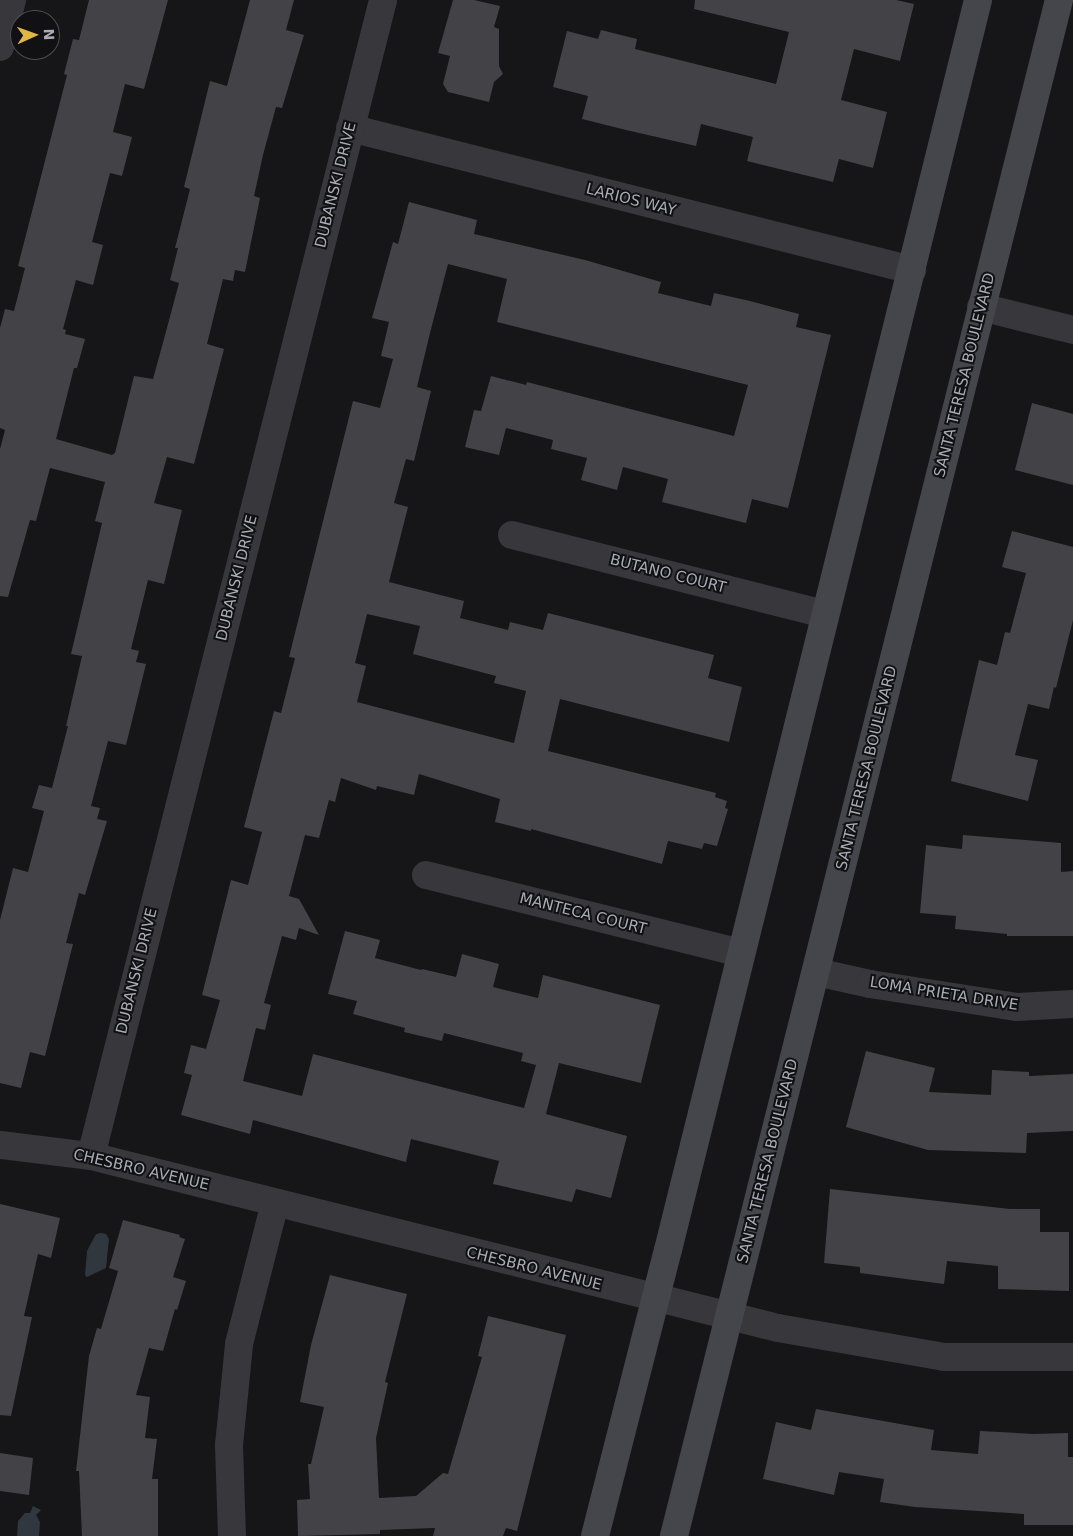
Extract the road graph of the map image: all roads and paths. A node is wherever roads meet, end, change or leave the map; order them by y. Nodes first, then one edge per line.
1 (12, 0) edge
2 (383, 0) edge
3 (978, 0) edge
4 (1059, 0) edge
5 (0, 47) edge
6 (350, 128) junction
7 (912, 270) junction
8 (981, 307) junction
9 (1073, 330) edge
10 (512, 535) dead end
11 (825, 614) junction
12 (426, 875) dead end
13 (741, 953) junction
14 (816, 972) junction
15 (1073, 1004) edge
16 (0, 1145) edge
17 (91, 1156) junction
18 (275, 1203) junction
19 (655, 1299) junction
20 (729, 1317) junction
21 (1073, 1357) edge
22 (232, 1536) edge
23 (595, 1536) edge
24 (674, 1536) edge

1 - 5 street
2 - 6 street, DUBANSKI DRIVE
3 - 7 main road
4 - 8 main road, SANTA TERESA BOULEVARD
6 - 7 street, LARIOS WAY
6 - 17 street, DUBANSKI DRIVE
7 - 11 main road
8 - 9 street
8 - 14 main road, SANTA TERESA BOULEVARD
10 - 11 street, BUTANO COURT
11 - 13 main road
12 - 13 street, MANTECA COURT
13 - 19 main road
14 - 15 street, LOMA PRIETA DRIVE
14 - 20 main road, SANTA TERESA BOULEVARD
16 - 17 street, CHESBRO AVENUE
17 - 18 street, CHESBRO AVENUE
18 - 19 street, CHESBRO AVENUE
18 - 22 street
19 - 20 street, CHESBRO AVENUE
19 - 23 main road
20 - 21 street, CHESBRO AVENUE
20 - 24 main road, SANTA TERESA BOULEVARD

